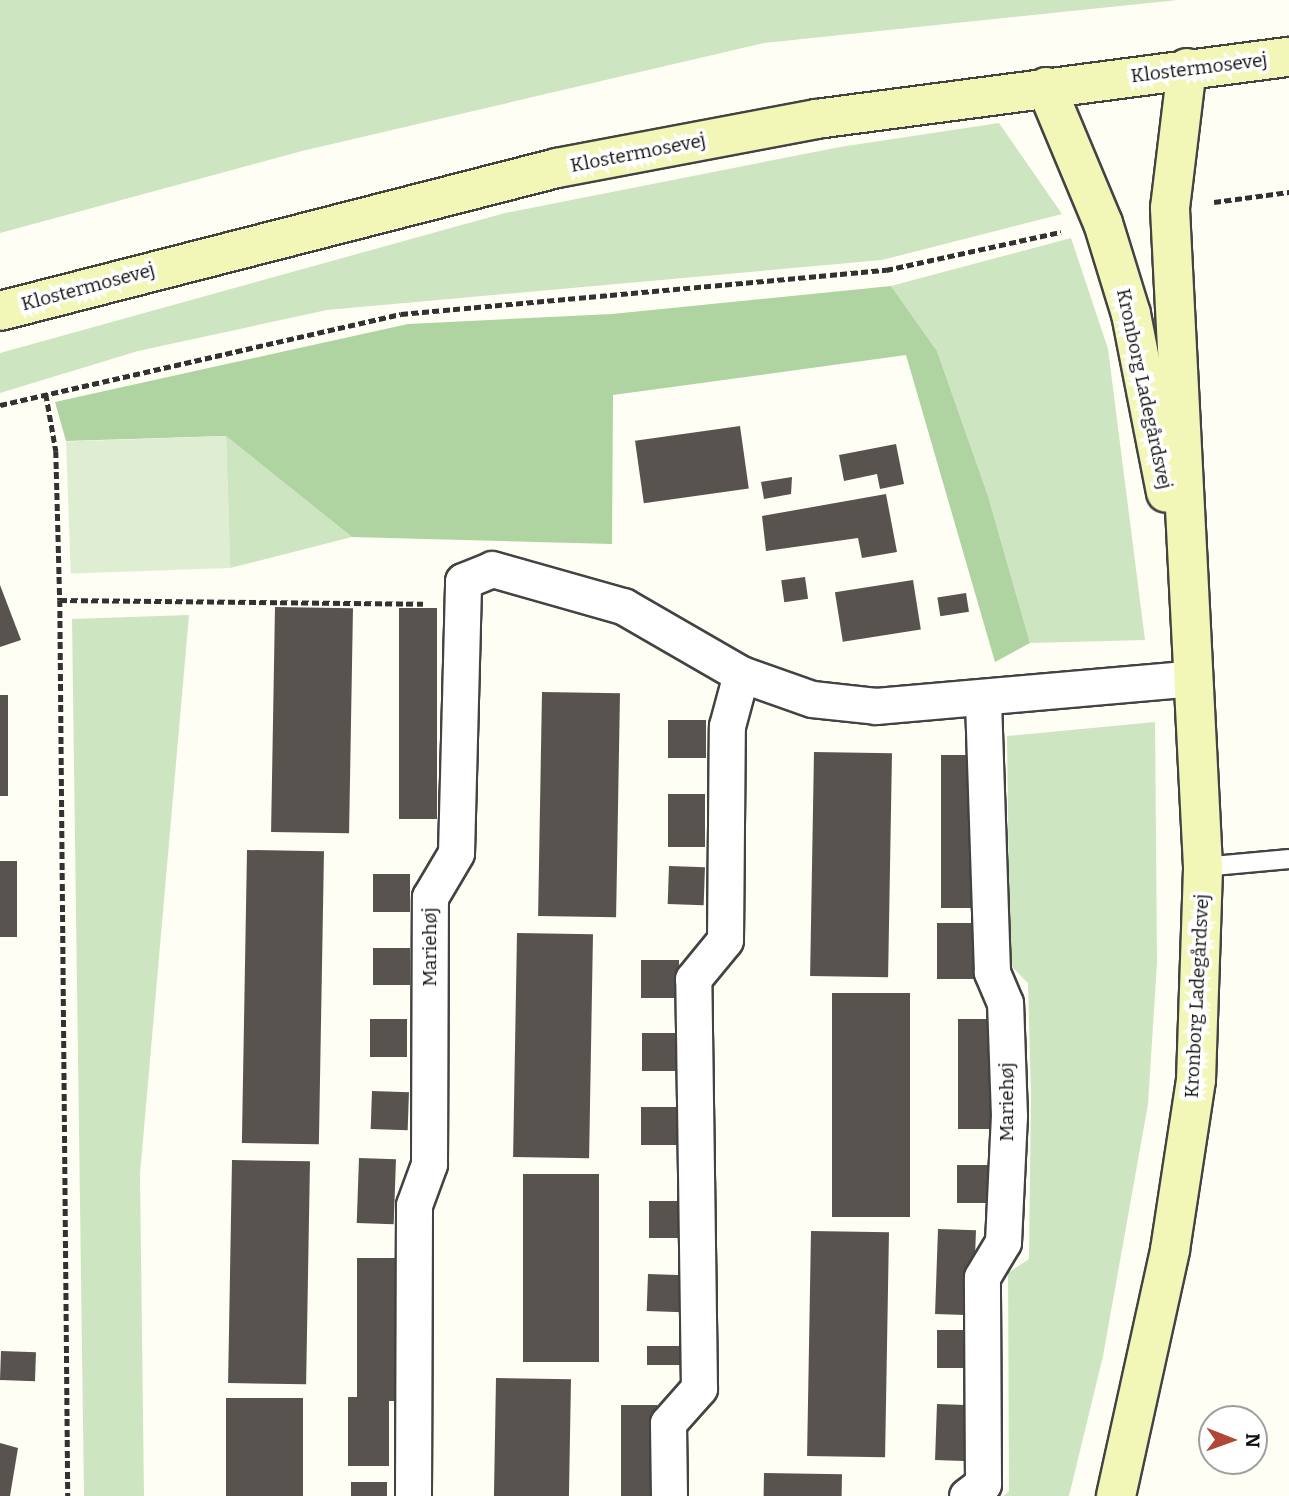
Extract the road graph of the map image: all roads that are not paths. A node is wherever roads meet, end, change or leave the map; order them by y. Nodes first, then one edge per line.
1 (1289, 57) edge
2 (1187, 68) junction
3 (1046, 87) junction
4 (0, 311) edge
5 (1186, 532) junction
6 (741, 674) junction
7 (1194, 678) junction
8 (983, 698) junction
9 (1289, 859) edge
10 (1203, 867) junction
11 (413, 1496) edge
12 (669, 1496) edge
13 (967, 1496) edge
14 (1116, 1496) edge

1 - 2 street, Klostermosevej
2 - 3 street, Klostermosevej
2 - 5 street, Kronborg Ladegårdsvej
3 - 4 street, Klostermosevej
3 - 5 street, Kronborg Ladegårdsvej
5 - 7 street, Kronborg Ladegårdsvej
6 - 8 street, Mariehøj
6 - 11 street, Mariehøj
6 - 12 street
7 - 8 street, Mariehøj
7 - 10 street, Kronborg Ladegårdsvej
8 - 13 street, Mariehøj
9 - 10 lane
10 - 14 street, Kronborg Ladegårdsvej

